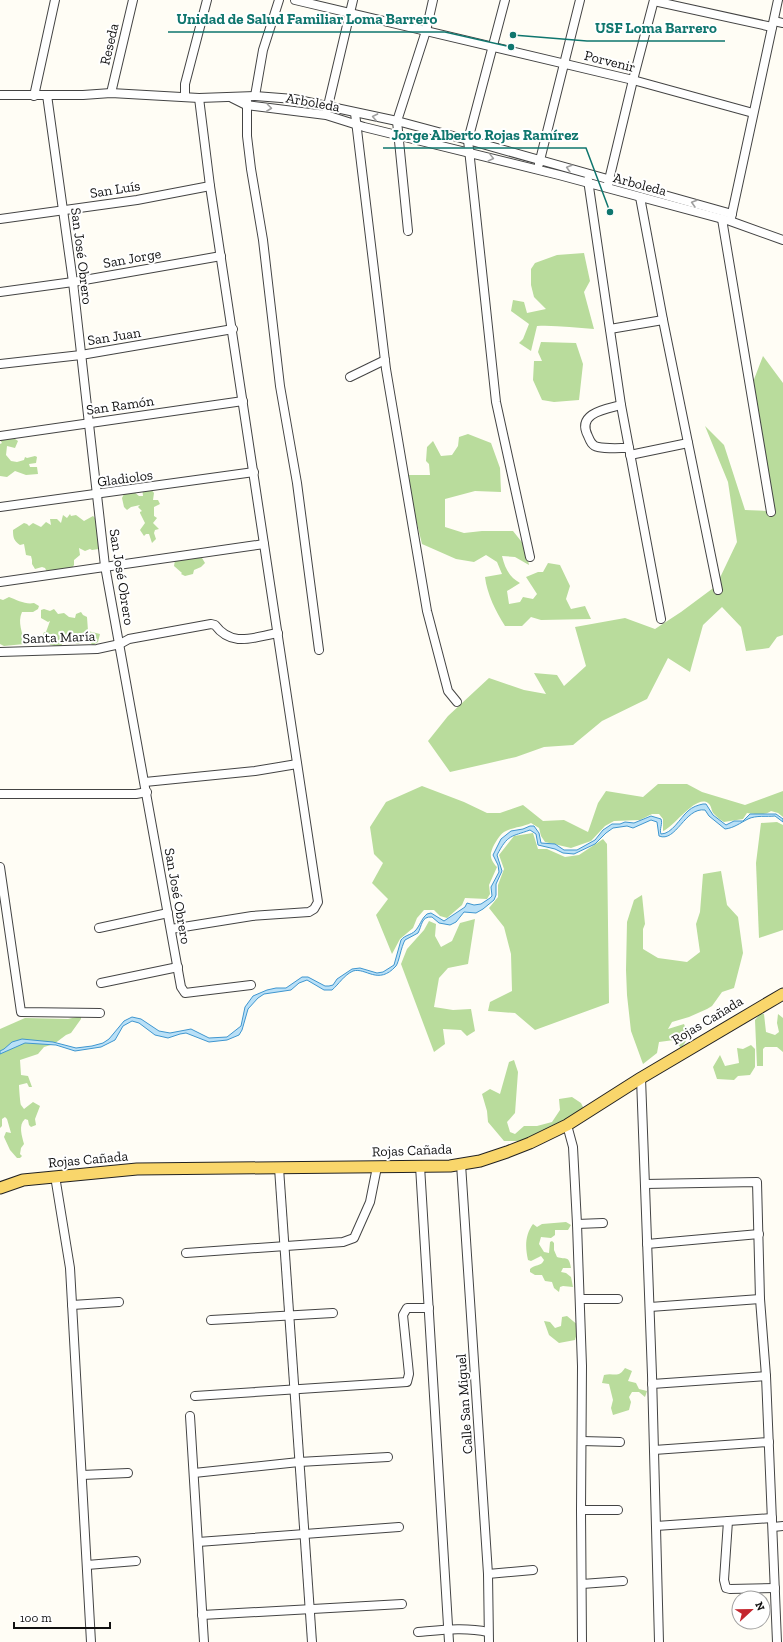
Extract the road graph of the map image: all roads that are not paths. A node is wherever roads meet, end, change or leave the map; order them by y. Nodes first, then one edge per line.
1 (55, 0) edge
2 (133, 0) edge
3 (207, 0) edge
4 (279, 0) edge
5 (295, 0) edge
6 (352, 0) edge
7 (433, 0) edge
8 (505, 0) edge
9 (580, 0) edge
10 (654, 0) edge
11 (778, 0) edge
12 (349, 13) junction
13 (783, 23) edge
14 (773, 24) junction
15 (426, 31) junction
16 (494, 46) junction
17 (564, 64) junction
18 (633, 80) junction
19 (111, 93) junction
20 (0, 95) edge
21 (34, 96) junction
22 (47, 96) junction
23 (252, 96) junction
24 (185, 97) junction
25 (199, 98) junction
26 (232, 98) junction
27 (246, 105) junction
28 (328, 106) junction
29 (355, 113) junction
30 (753, 113) junction
31 (326, 115) junction
32 (397, 121) junction
33 (357, 125) junction
34 (398, 135) junction
35 (468, 140) junction
36 (469, 152) junction
37 (540, 160) junction
38 (537, 169) junction
39 (587, 173) junction
40 (609, 179) junction
41 (588, 183) junction
42 (210, 186) junction
43 (606, 188) junction
44 (640, 197) junction
45 (63, 210) junction
46 (728, 218) junction
47 (0, 219) edge
48 (408, 231) dead end
49 (783, 240) edge
50 (221, 256) junction
51 (73, 282) junction
52 (0, 292) edge
53 (663, 320) junction
54 (233, 329) junction
55 (610, 329) junction
56 (81, 355) junction
57 (385, 360) junction
58 (0, 364) edge
59 (350, 377) dead end
60 (243, 401) junction
61 (621, 405) junction
62 (89, 422) junction
63 (0, 436) edge
64 (688, 443) junction
65 (630, 452) junction
66 (254, 472) junction
67 (98, 495) junction
68 (0, 508) edge
69 (771, 512) dead end
70 (264, 544) junction
71 (530, 557) dead end
72 (105, 566) junction
73 (0, 582) edge
74 (718, 590) dead end
75 (661, 619) dead end
76 (278, 632) junction
77 (120, 644) junction
78 (319, 650) dead end
79 (0, 652) edge
80 (457, 702) dead end
81 (297, 764) junction
82 (145, 782) junction
83 (147, 792) junction
84 (0, 794) edge
85 (0, 866) edge
86 (168, 912) junction
87 (98, 928) dead end
88 (171, 929) junction
89 (178, 967) junction
90 (101, 983) dead end
91 (251, 985) dead end
92 (783, 994) edge
93 (100, 1013) dead end
94 (641, 1078) junction
95 (566, 1125) junction
96 (461, 1164) junction
97 (420, 1166) junction
98 (377, 1167) junction
99 (279, 1168) junction
100 (56, 1176) junction
101 (645, 1184) junction
102 (0, 1188) edge
103 (603, 1223) dead end
104 (577, 1224) junction
105 (759, 1234) junction
106 (647, 1244) junction
107 (284, 1246) junction
108 (186, 1253) dead end
109 (580, 1299) junction
110 (618, 1299) dead end
111 (760, 1299) junction
112 (119, 1302) dead end
113 (72, 1305) junction
114 (650, 1307) junction
115 (429, 1308) junction
116 (333, 1313) dead end
117 (289, 1314) junction
118 (211, 1320) dead end
119 (766, 1376) junction
120 (652, 1384) junction
121 (294, 1390) junction
122 (195, 1396) dead end
123 (190, 1416) dead end
124 (582, 1441) junction
125 (620, 1442) dead end
126 (769, 1442) junction
127 (654, 1450) junction
128 (388, 1457) dead end
129 (299, 1462) junction
130 (128, 1473) dead end
131 (194, 1473) junction
132 (82, 1475) junction
133 (581, 1510) junction
134 (618, 1510) dead end
135 (772, 1518) junction
136 (728, 1521) junction
137 (656, 1526) junction
138 (783, 1526) edge
139 (399, 1527) dead end
140 (772, 1527) junction
141 (304, 1535) junction
142 (198, 1542) junction
143 (136, 1561) dead end
144 (87, 1565) junction
145 (533, 1570) dead end
146 (488, 1574) junction
147 (623, 1581) dead end
148 (582, 1584) junction
149 (775, 1588) junction
150 (402, 1604) dead end
151 (309, 1610) junction
152 (202, 1615) junction
153 (449, 1630) junction
154 (418, 1632) dead end
155 (488, 1632) junction
156 (91, 1642) edge
157 (204, 1642) edge
158 (312, 1642) edge
159 (449, 1642) edge
160 (489, 1642) edge
161 (582, 1642) edge
162 (659, 1642) edge
163 (777, 1642) edge

1 - 21 street
2 - 19 street, Reseda
3 - 24 street
4 - 23 street
5 - 12 street, Porvenir
6 - 12 street
7 - 15 street
8 - 16 street
9 - 17 street
10 - 14 street
10 - 18 street
11 - 14 street
12 - 15 street, Porvenir
12 - 28 street
13 - 14 street
14 - 30 street
15 - 16 street, Porvenir
15 - 32 street
16 - 17 street, Porvenir
16 - 35 street
17 - 18 street, Porvenir
17 - 37 street
18 - 30 street, Porvenir
18 - 40 street
19 - 22 street, Arboleda
19 - 24 street, Arboleda
20 - 21 street, Arboleda
21 - 22 street, Arboleda
22 - 45 street, San José Obrero
23 - 26 street, Arboleda
23 - 27 street
23 - 28 street, Arboleda
24 - 25 street, Arboleda
25 - 26 street, Arboleda
25 - 42 street
26 - 27 street, Arboleda
27 -> 31 street, Arboleda
27 - 78 street
28 - 29 street, Arboleda
28 - 31 street
32 -> 29 street, Arboleda
29 - 33 street
30 - 46 street
31 - 33 street, Arboleda
32 - 34 street
32 - 35 street, Arboleda
33 - 34 street, Arboleda
33 - 57 street
34 - 36 street, Arboleda
34 - 48 street
35 - 36 street
35 - 37 street, Arboleda
36 -> 38 street, Arboleda
36 - 71 street
37 - 38 street
39 -> 37 street, Arboleda
38 - 41 street, Arboleda
39 - 40 street, Arboleda
39 - 41 street
40 - 43 street
46 -> 40 street, Arboleda
41 - 43 street, Arboleda
41 - 55 street
42 - 45 street, San Luís
42 - 50 street
43 - 44 street, Arboleda
44 - 46 street, Arboleda
44 - 53 street
45 - 47 street, San Luís
45 - 51 street, San José Obrero
46 - 49 street, Arboleda
46 - 69 street
50 - 51 street, San Jorge
50 - 54 street
51 - 52 street, San Jorge
51 - 56 street, San José Obrero
53 - 55 street
53 - 64 street
54 - 56 street, San Juan
54 - 60 street
55 - 61 street
56 - 58 street, San Juan
56 - 62 street, San José Obrero
57 - 59 street
57 - 80 street
60 - 62 street, San Ramón
60 - 66 street
61 - 65 street
61 - 65 street
62 - 63 street, San Ramón
62 - 67 street, San José Obrero
64 - 65 street
64 - 74 street
65 - 75 street
66 - 67 street, Gladiolos
66 - 70 street
67 - 68 street, Gladiolos
67 - 72 street, San José Obrero
70 - 72 street
70 - 76 street
72 - 73 street
72 - 77 street, San José Obrero
76 - 77 street, Santa María
76 - 81 street
77 - 79 street, Santa María
77 - 82 street, San José Obrero
81 - 82 street
81 - 88 street
82 - 83 street, San José Obrero
83 - 84 street
83 - 86 street, San José Obrero
85 - 93 street
86 - 87 street
86 - 88 street, San José Obrero
88 - 89 street, San José Obrero
89 - 90 street
89 - 91 street, San José Obrero
92 - 94 main road, Rojas Cañada
94 - 95 main road, Rojas Cañada
94 - 101 street
95 - 96 main road, Rojas Cañada
95 - 104 street
96 - 97 main road, Rojas Cañada
96 - 146 street, Calle San Miguel
97 - 98 main road, Rojas Cañada
97 - 115 street
98 - 99 main road, Rojas Cañada
98 - 107 street
99 - 100 main road, Rojas Cañada
99 - 107 street
100 - 102 main road, Rojas Cañada
100 - 113 street
101 - 105 street
101 - 106 street
103 - 104 street
104 - 109 street
105 - 106 street
105 - 111 street
106 - 114 street
107 - 108 street
107 - 117 street
109 - 110 street
109 - 124 street
111 - 114 street
111 - 119 street
112 - 113 street
113 - 132 street
114 - 120 street
115 - 121 street
115 - 153 street
116 - 117 street
117 - 118 street
117 - 121 street
119 - 120 street
119 - 126 street
120 - 127 street
121 - 122 street
121 - 129 street
123 - 131 street
124 - 125 street
124 - 133 street
126 - 127 street
126 - 135 street
127 - 137 street
128 - 129 street
129 - 131 street
129 - 141 street
130 - 132 street
131 - 142 street
132 - 144 street
133 - 134 street
133 - 148 street
135 - 136 street
135 - 140 street
136 - 137 street
136 - 149 street
137 - 162 street
138 - 140 street
139 - 141 street
140 - 149 street
141 - 142 street
141 - 151 street
142 - 152 street
143 - 144 street
144 - 156 street
145 - 146 street
146 - 155 street, Calle San Miguel
147 - 148 street
148 - 161 street
149 - 163 street
150 - 151 street
151 - 152 street
151 - 158 street
152 - 157 street
153 - 154 street
153 - 155 street
153 - 159 street
155 - 160 street, Calle San Miguel

